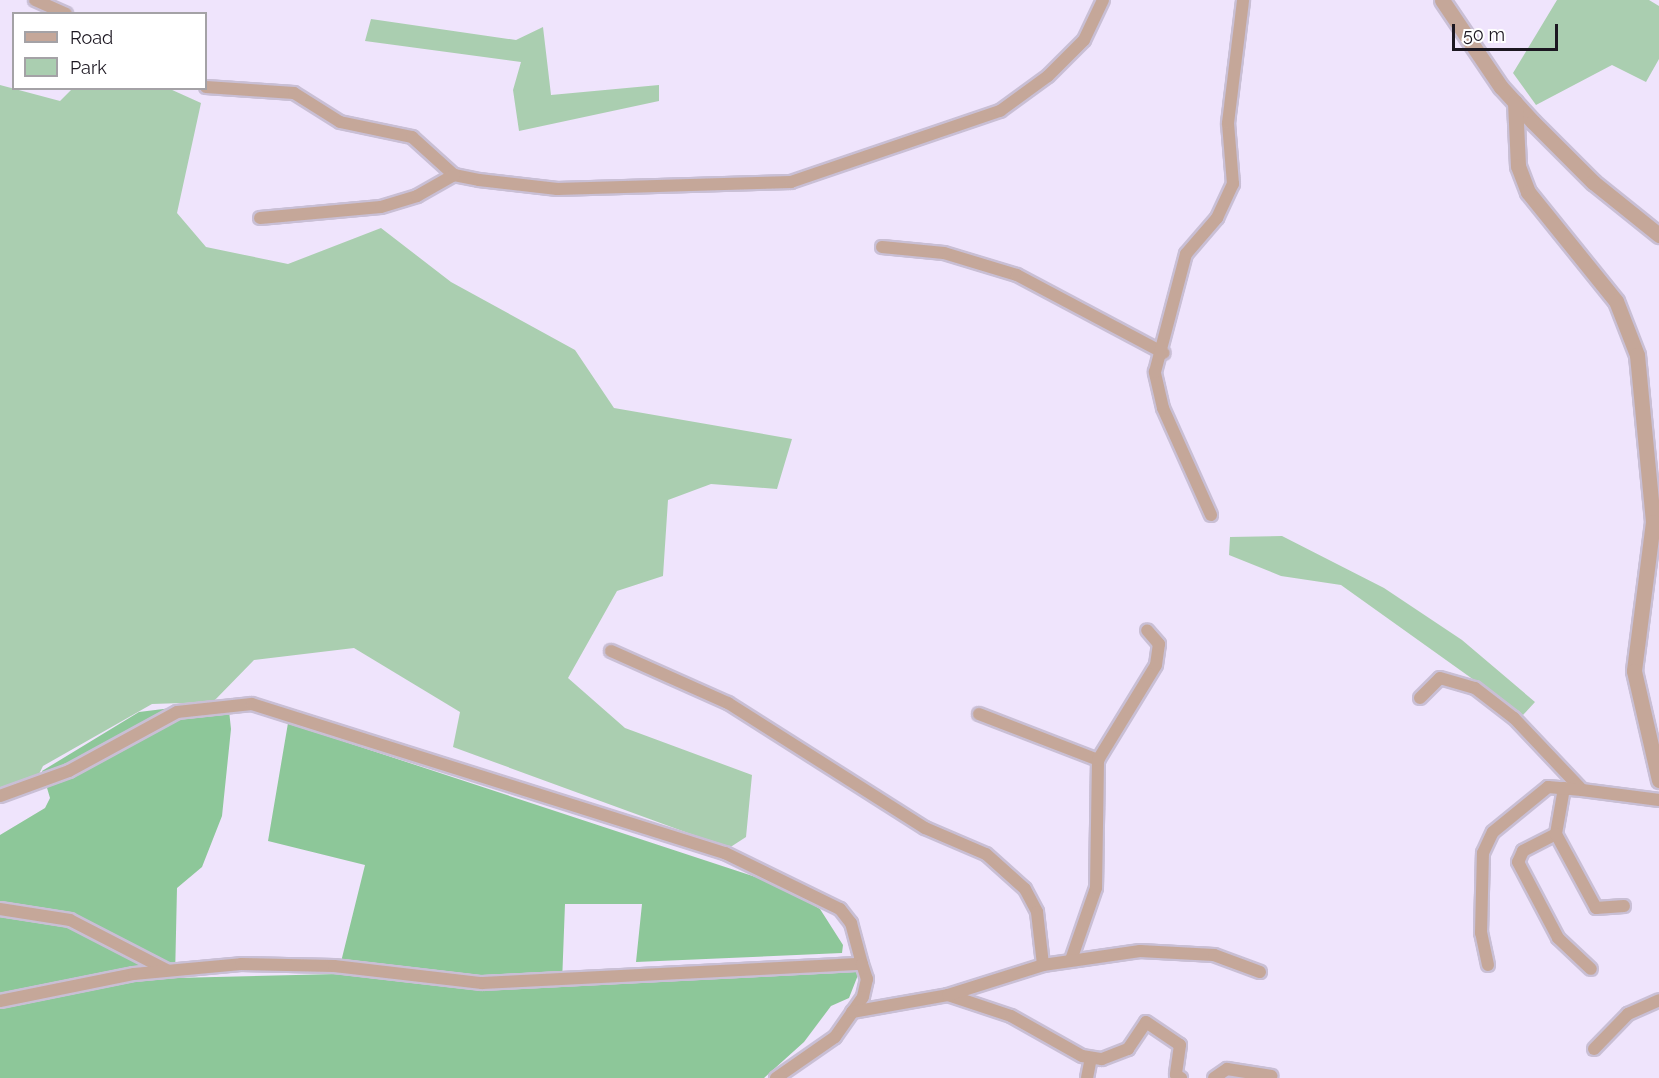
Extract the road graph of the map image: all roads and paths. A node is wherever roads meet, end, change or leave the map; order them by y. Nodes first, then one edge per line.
1 (34, 0) edge
2 (1103, 0) edge
3 (1243, 0) edge
4 (1442, 0) edge
5 (61, 12) edge
6 (207, 87) edge
7 (1515, 102) junction
8 (454, 175) junction
9 (260, 218) dead end
10 (1659, 235) edge
11 (882, 247) dead end
12 (1164, 353) junction
13 (1211, 515) dead end
14 (1146, 630) dead end
15 (611, 651) dead end
16 (1420, 698) dead end
17 (979, 714) dead end
18 (1098, 760) junction
19 (1659, 780) edge
20 (1564, 788) junction
21 (1582, 790) junction
22 (0, 796) edge
23 (1659, 801) edge
24 (1556, 834) junction
25 (1624, 906) dead end
26 (0, 909) edge
27 (1071, 960) junction
28 (862, 964) junction
29 (1043, 965) junction
30 (1488, 965) dead end
31 (167, 969) junction
32 (1590, 969) dead end
33 (1260, 972) dead end
34 (948, 995) junction
35 (1659, 1000) edge
36 (0, 1001) edge
37 (852, 1012) junction
38 (1594, 1050) dead end
39 (1091, 1058) junction
40 (1271, 1076) dead end
41 (776, 1078) edge
42 (1087, 1078) edge
43 (1181, 1078) edge
44 (1214, 1078) edge

1 - 5 street
2 - 8 street
3 - 12 street
4 - 7 street
6 - 8 street
7 - 10 street
7 - 19 street
8 - 9 street
11 - 12 street
12 - 13 street
14 - 18 street
15 - 29 street
16 - 21 street
17 - 18 street
18 - 27 street
20 - 21 street
20 - 24 street
20 - 30 street
21 - 23 street
22 - 28 street
24 - 25 street
24 - 32 street
26 - 31 street
27 - 29 street
27 - 33 street
28 - 31 street
28 - 37 street
29 - 34 street
31 - 36 street
34 - 37 street
34 - 39 street
35 - 38 street
37 - 41 street
39 - 42 street
39 - 43 street
40 - 44 street

